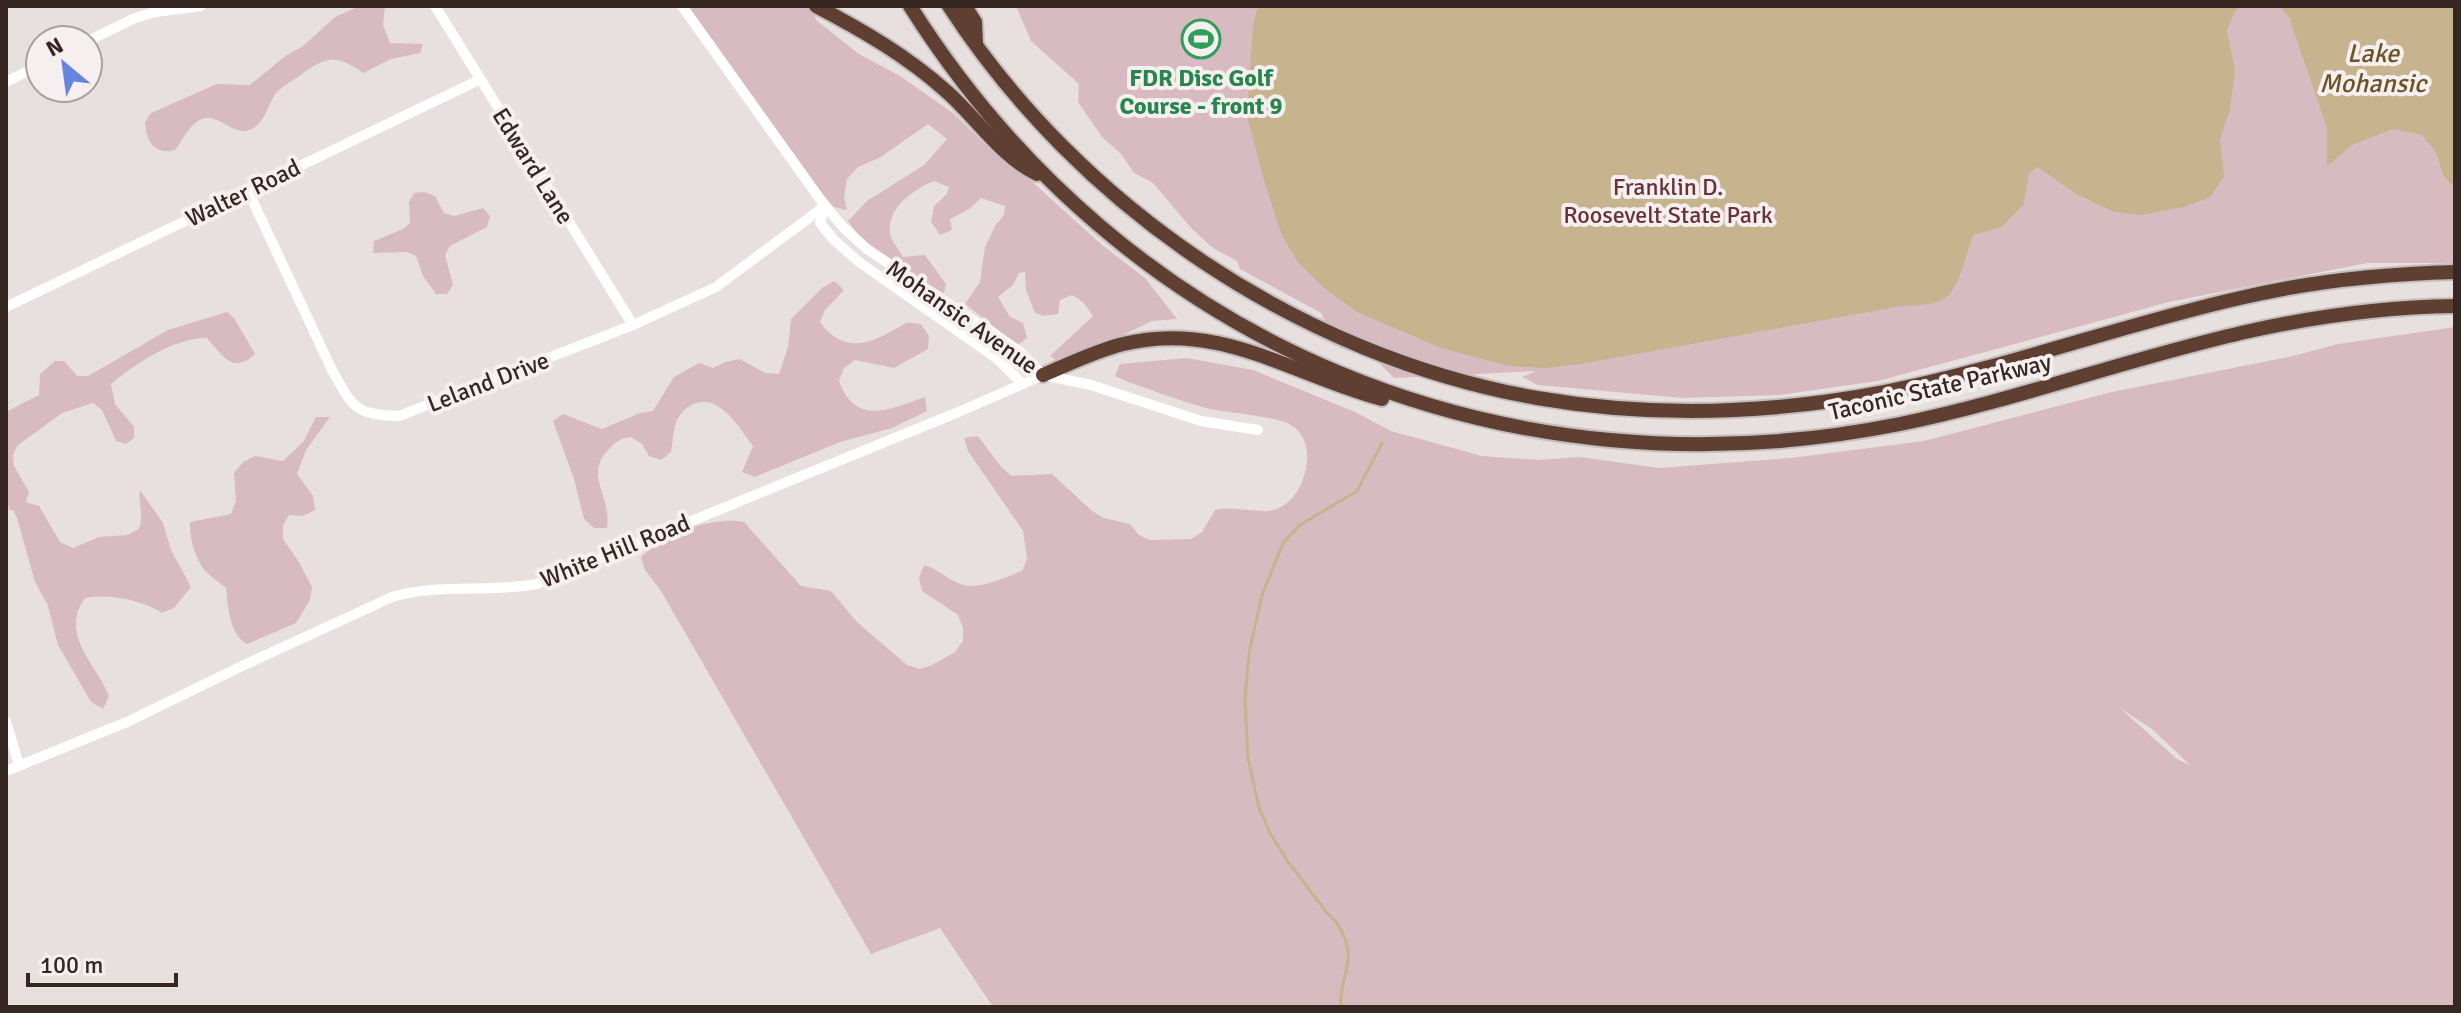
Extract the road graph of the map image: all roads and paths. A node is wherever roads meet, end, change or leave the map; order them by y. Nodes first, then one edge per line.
1 (201, 6) edge
2 (435, 6) edge
3 (682, 6) edge
4 (816, 6) edge
5 (910, 6) edge
6 (949, 6) edge
7 (965, 6) edge
8 (153, 9) edge
9 (104, 33) edge
10 (976, 43) junction
11 (24, 73) edge
12 (479, 80) junction
13 (6, 82) edge
14 (1051, 179) junction
15 (248, 191) junction
16 (825, 206) junction
17 (2455, 272) edge
18 (2455, 306) edge
19 (6, 307) edge
20 (633, 325) junction
21 (1043, 375) junction
22 (1023, 384) junction
23 (1442, 410) junction
24 (1258, 430) dead end
25 (6, 722) edge
26 (19, 765) junction
27 (6, 771) edge

1 - 8 street
2 - 12 street, Edward Lane
3 - 16 street, Mohansic Avenue
4 - 14 highway
5 - 14 highway, Taconic State Parkway
6 - 10 highway, Taconic State Parkway
7 - 10 highway
8 - 9 street
10 - 17 highway, Taconic State Parkway
11 - 13 street
12 - 15 street, Walter Road
12 - 20 street, Edward Lane
14 - 23 highway, Taconic State Parkway
15 - 19 street, Walter Road
15 - 20 street, Leland Drive
16 - 20 street, Leland Drive
16 - 21 street, Mohansic Avenue
16 - 22 street, Mohansic Avenue
18 - 23 highway, Taconic State Parkway
21 - 22 street, White Hill Road
21 - 23 highway
21 - 24 street, Mohansic Avenue
22 - 26 street, White Hill Road
25 - 26 street
26 - 27 street, White Hill Road

